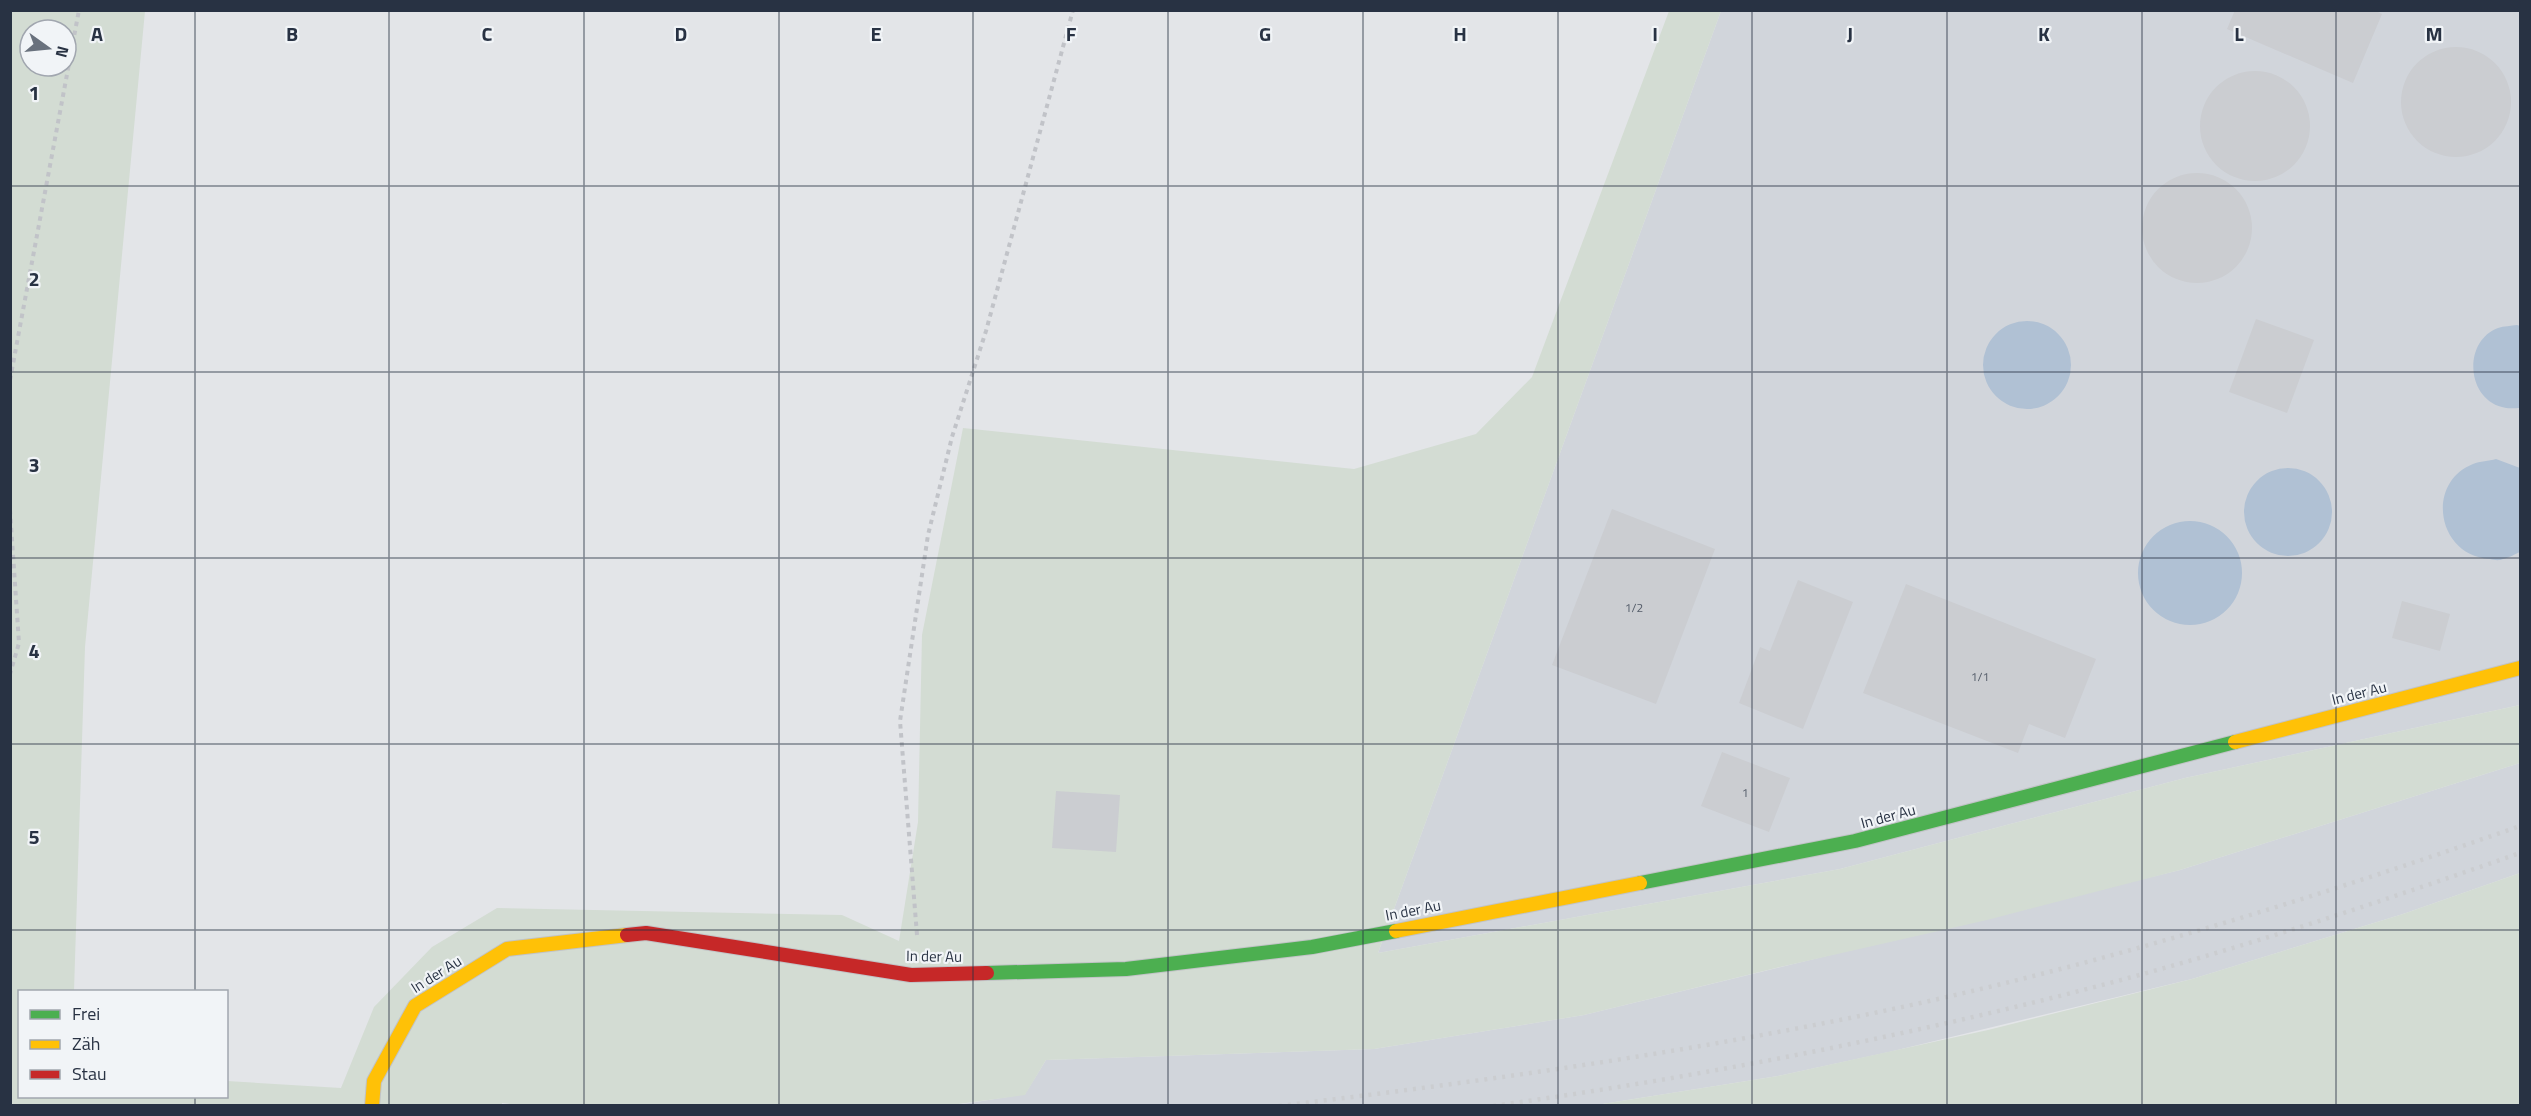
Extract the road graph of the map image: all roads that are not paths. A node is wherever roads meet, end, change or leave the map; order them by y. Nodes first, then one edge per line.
1 (2520, 668) edge
2 (372, 1106) edge

1 - 2 street, In der Au

